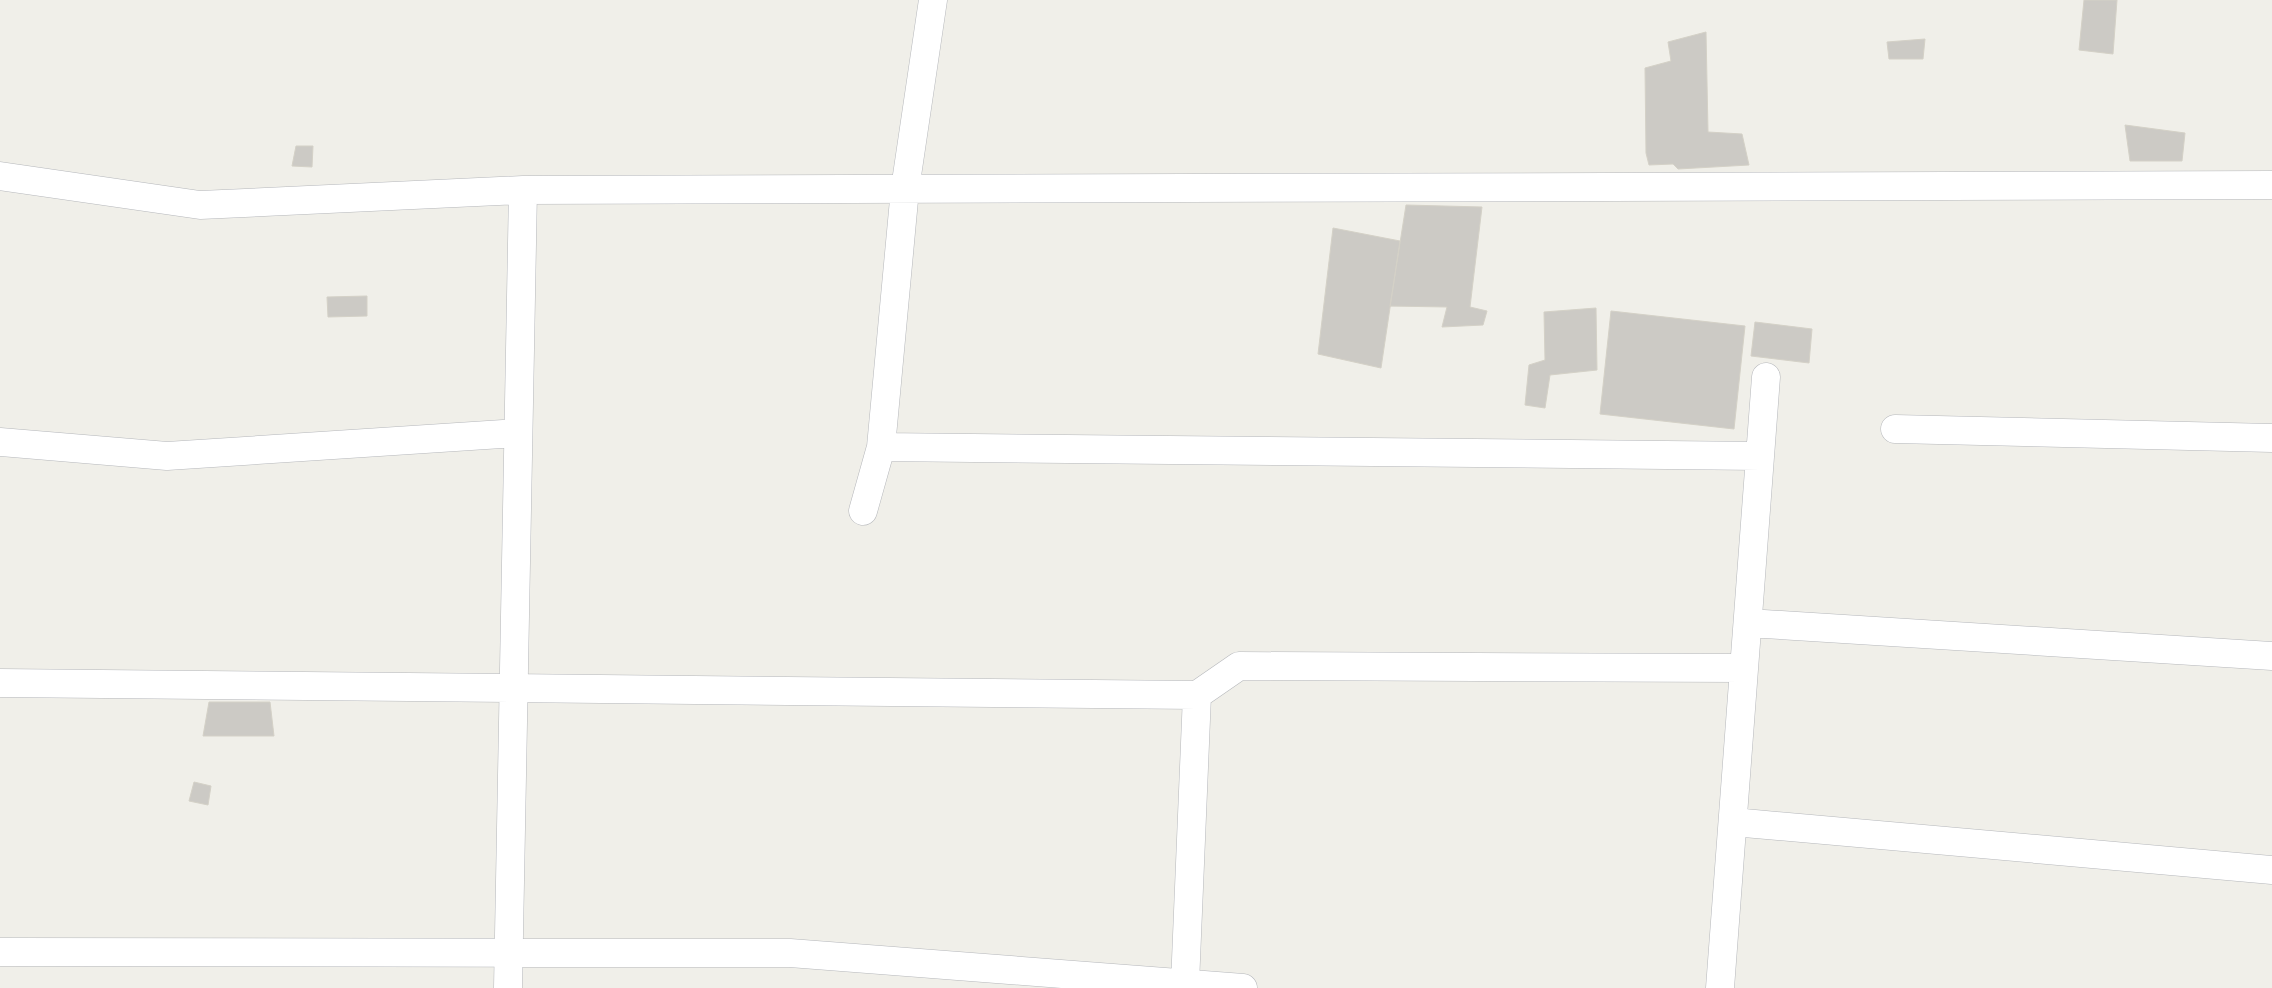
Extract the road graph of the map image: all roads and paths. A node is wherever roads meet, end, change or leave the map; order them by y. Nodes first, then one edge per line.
1 (933, 0) edge
2 (0, 176) edge
3 (2272, 185) edge
4 (905, 189) junction
5 (523, 190) junction
6 (1766, 377) dead end
7 (1895, 430) dead end
8 (518, 433) junction
9 (2272, 438) edge
10 (0, 442) edge
11 (881, 446) junction
12 (1760, 456) junction
13 (863, 511) dead end
14 (1748, 623) junction
15 (2272, 656) edge
16 (1744, 668) junction
17 (0, 683) edge
18 (514, 688) junction
19 (1197, 695) junction
20 (1733, 822) junction
21 (2272, 870) edge
22 (0, 952) edge
23 (508, 952) junction
24 (1186, 984) junction
25 (508, 988) edge
26 (1243, 988) edge
27 (1720, 988) edge

1 - 4 street
2 - 5 street
3 - 4 street
4 - 5 street
4 - 11 street
5 - 8 street
6 - 12 street
7 - 9 street
8 - 10 street
8 - 18 street
11 - 12 street
11 - 13 street
12 - 14 street
14 - 15 street
14 - 16 street
16 - 19 street
16 - 20 street
17 - 18 street
18 - 19 street
18 - 23 street
19 - 24 street
20 - 21 street
20 - 27 street
22 - 23 street
23 - 24 street
23 - 25 street
24 - 26 street

